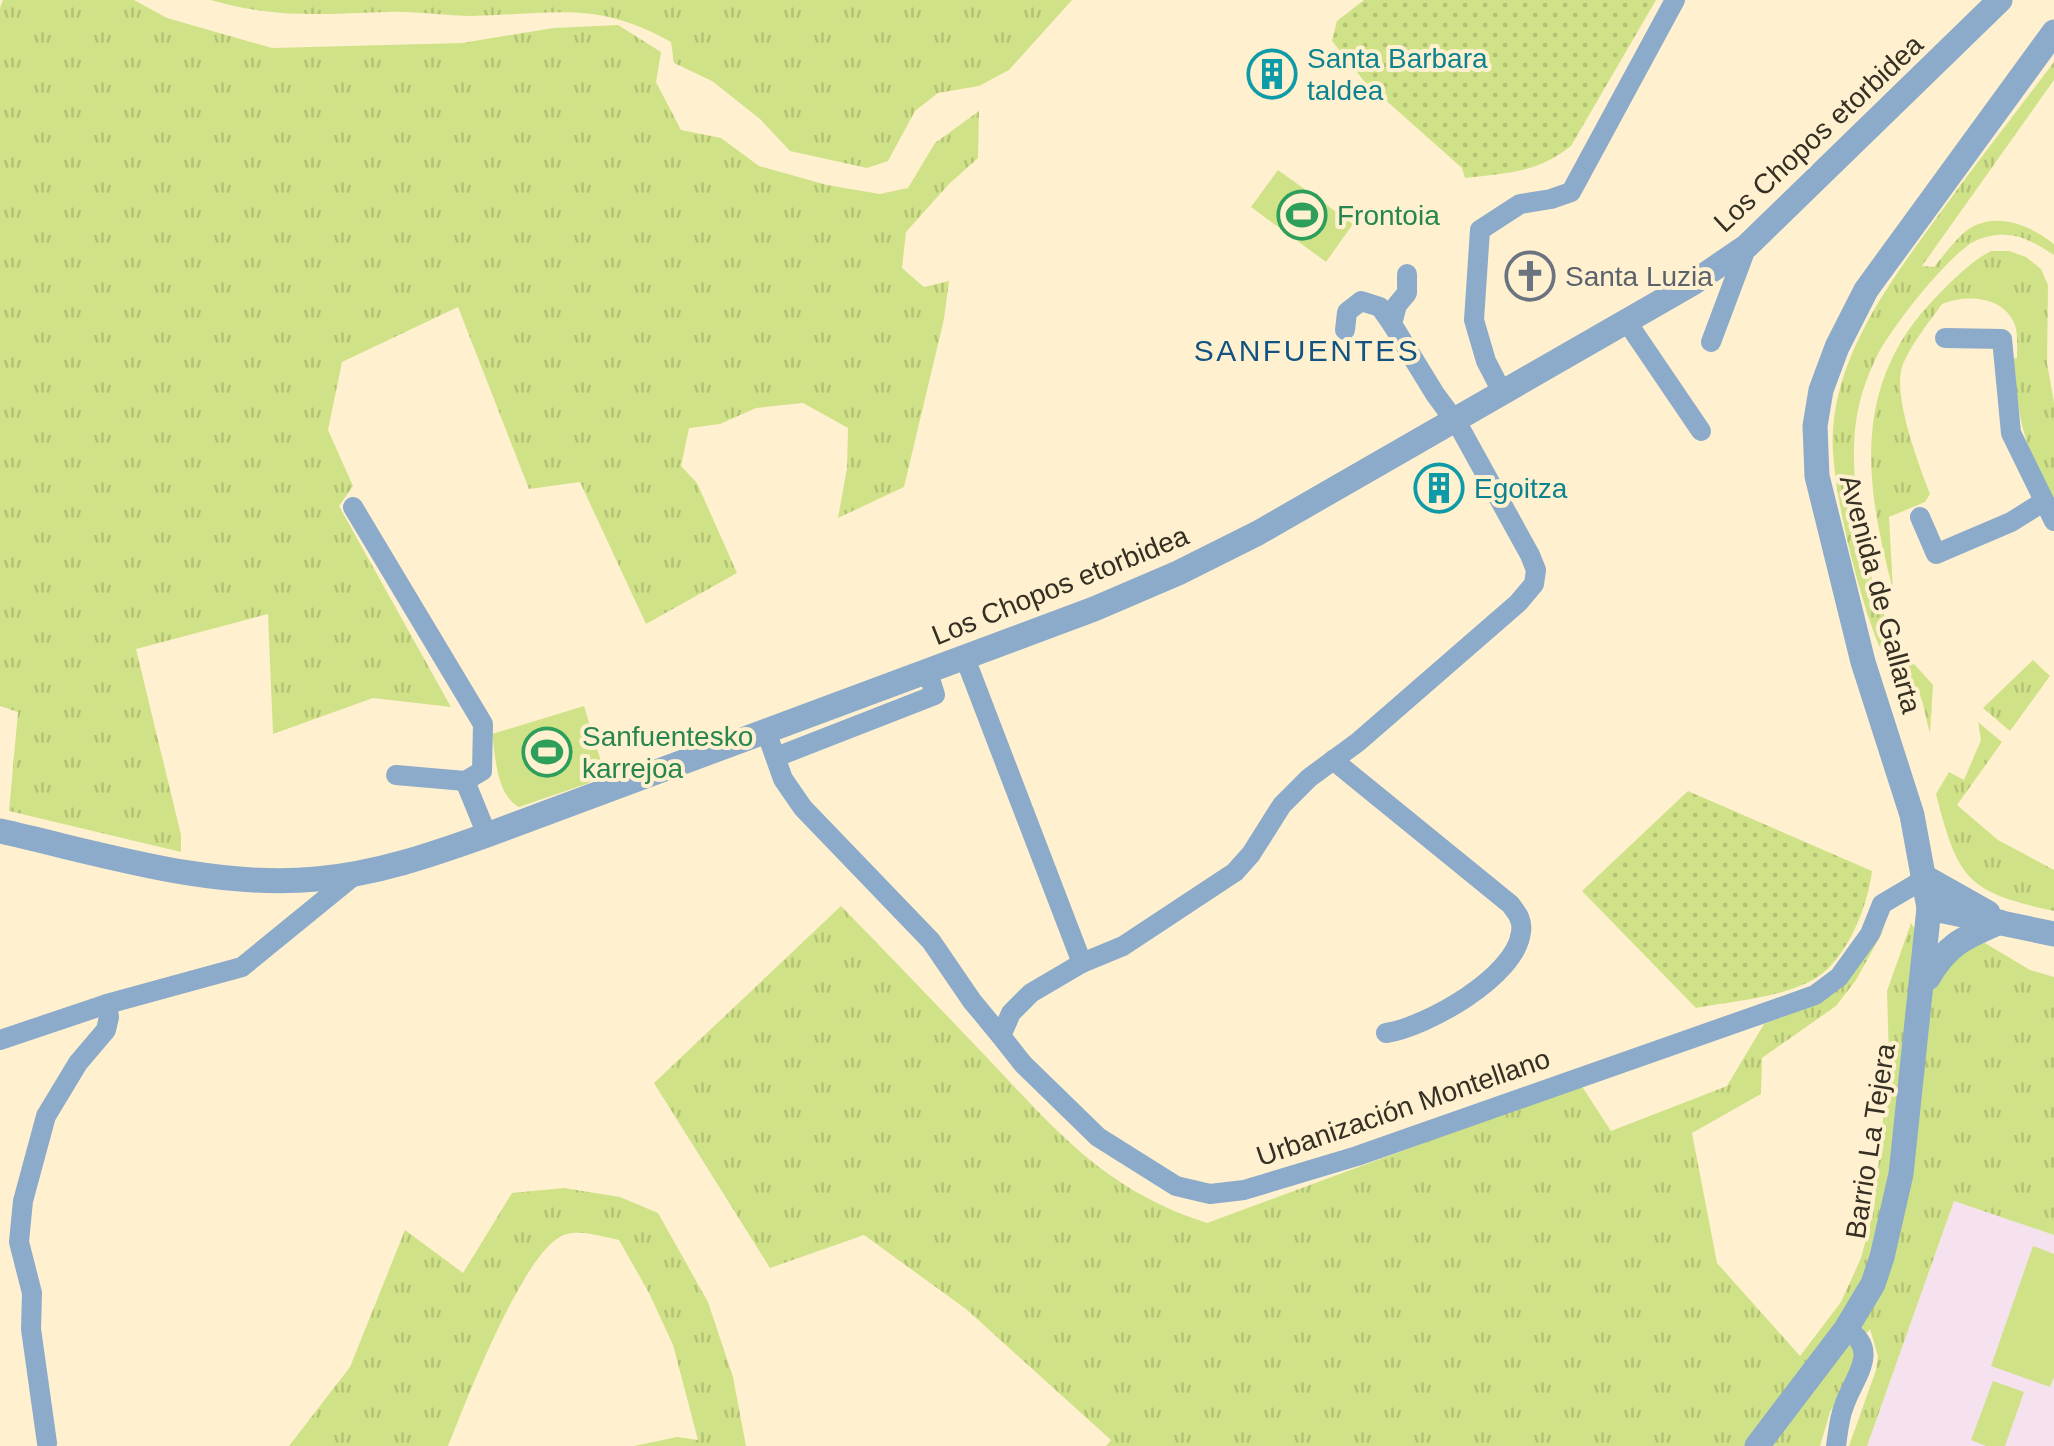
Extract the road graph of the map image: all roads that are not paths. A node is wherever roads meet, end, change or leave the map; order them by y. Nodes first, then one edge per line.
1 (1675, 0) edge
2 (2000, 0) edge
3 (2054, 32) edge
4 (1747, 246) junction
5 (1407, 274) dead end
6 (1627, 322) junction
7 (1392, 324) junction
8 (1345, 330) dead end
9 (1945, 338) dead end
10 (1711, 342) dead end
11 (1502, 392) junction
12 (1454, 420) junction
13 (1701, 431) dead end
14 (2043, 502) junction
15 (353, 506) dead end
16 (1920, 517) dead end
17 (2054, 521) edge
18 (966, 658) junction
19 (928, 672) junction
20 (766, 732) junction
21 (776, 757) junction
22 (1333, 760) junction
23 (396, 775) dead end
24 (465, 781) junction
25 (0, 831) edge
26 (487, 835) junction
27 (358, 873) junction
28 (1926, 878) junction
29 (1930, 908) junction
30 (2000, 922) junction
31 (2054, 934) edge
32 (1082, 963) junction
33 (1923, 987) junction
34 (107, 1004) junction
35 (1386, 1033) dead end
36 (1001, 1036) junction
37 (0, 1040) edge
38 (19, 1242) junction
39 (0, 1256) edge
40 (1846, 1330) junction
41 (47, 1443) dead end
42 (1756, 1446) edge
43 (1836, 1446) edge

1 - 11 street
2 - 4 street, Los Chopos etorbidea
3 - 28 street, Avenida de Gallarta
4 - 6 street, Los Chopos etorbidea
4 - 10 street
5 - 7 street
6 - 11 street, Los Chopos etorbidea
6 - 13 street
7 - 8 street
7 - 12 street
9 - 14 street
11 - 12 street, Los Chopos etorbidea
12 - 18 street, Los Chopos etorbidea
12 - 22 street
14 - 16 street
14 - 17 street
15 - 24 street
18 - 19 street, Los Chopos etorbidea
18 - 32 street
19 - 20 street, Los Chopos etorbidea
19 - 21 street
20 - 21 street, Urbanización Montellano
20 - 26 street, Los Chopos etorbidea
21 - 36 street, Urbanización Montellano
22 - 32 street
22 - 35 street
23 - 24 street
24 - 26 street
25 - 27 street, Los Chopos etorbidea
26 - 27 street, Los Chopos etorbidea
27 - 34 street
28 - 29 street, Avenida de Gallarta
28 - 30 street
28 - 36 street, Urbanización Montellano
29 - 30 street
29 - 33 street, Barrio La Tejera
30 - 31 street
30 - 33 street
32 - 36 street
33 - 40 street, Barrio La Tejera
34 - 37 street
34 - 38 street
38 - 39 street
38 - 41 street
40 - 42 street, Barrio La Tejera
40 - 43 street

